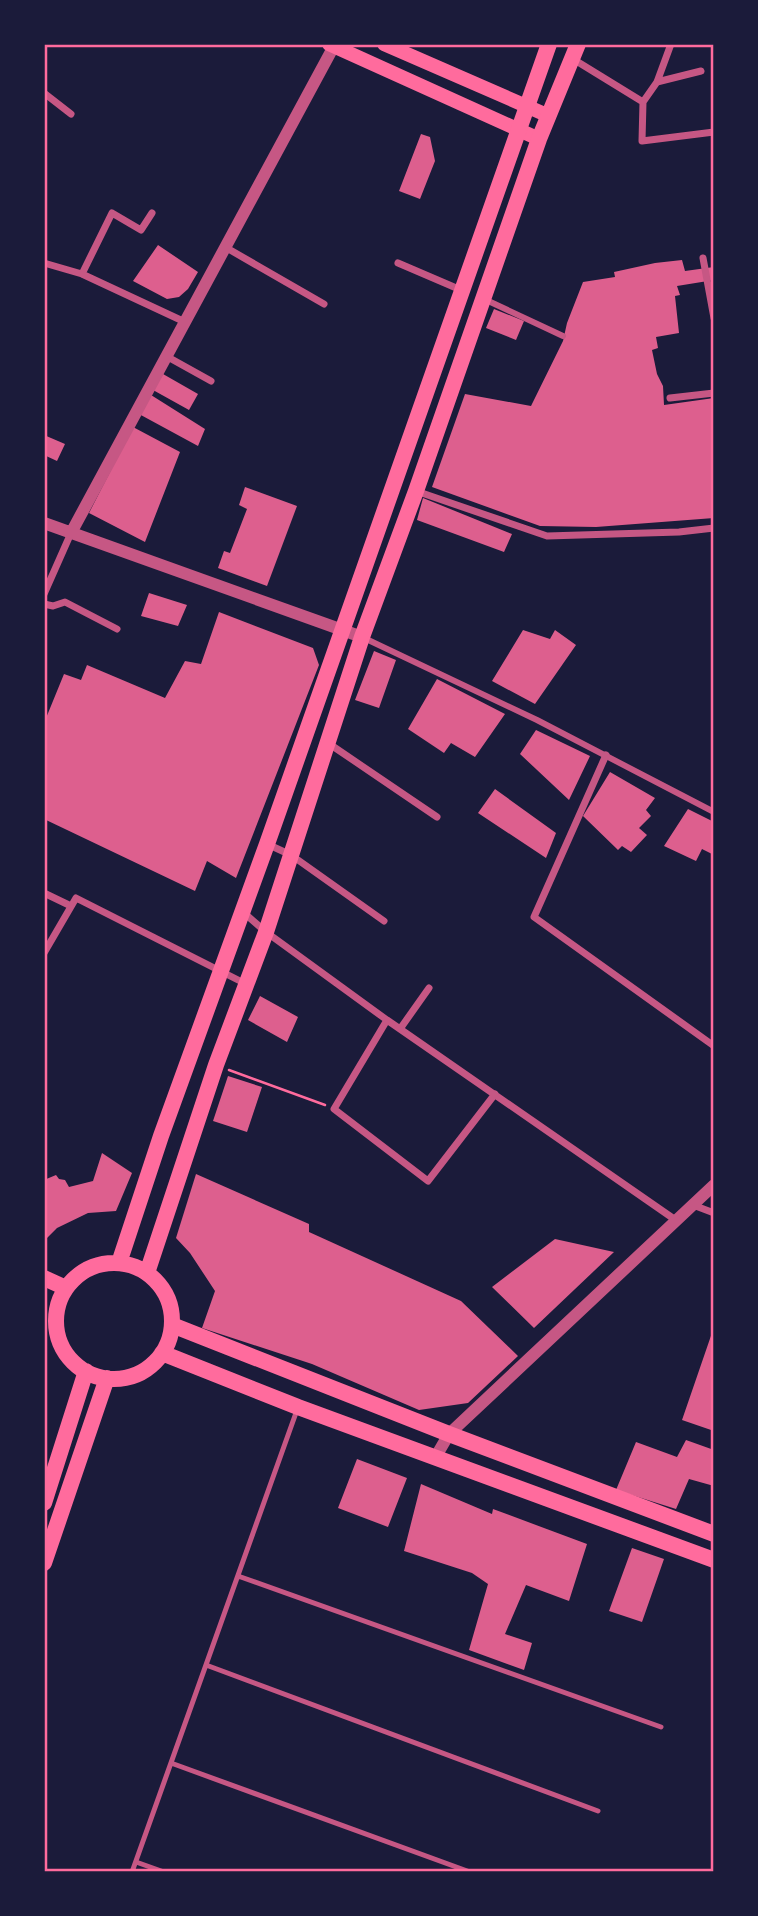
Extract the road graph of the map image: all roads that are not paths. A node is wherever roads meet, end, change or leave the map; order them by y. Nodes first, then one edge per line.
1 (550, 44) edge
2 (671, 44) edge
3 (331, 45) edge
4 (388, 45) edge
5 (575, 51) edge
6 (701, 71) dead end
7 (657, 82) junction
8 (44, 93) edge
9 (643, 102) junction
10 (529, 106) junction
11 (71, 114) dead end
12 (549, 116) junction
13 (519, 131) junction
14 (714, 132) edge
15 (539, 139) junction
16 (152, 213) dead end
17 (225, 247) junction
18 (703, 258) dead end
19 (44, 263) edge
20 (398, 263) dead end
21 (82, 274) junction
22 (462, 290) junction
23 (482, 298) junction
24 (324, 304) dead end
25 (714, 318) edge
26 (185, 322) junction
27 (563, 336) dead end
28 (166, 356) junction
29 (211, 381) dead end
30 (714, 393) edge
31 (670, 398) dead end
32 (416, 491) junction
33 (44, 523) edge
34 (714, 528) edge
35 (71, 533) junction
36 (44, 594) edge
37 (44, 604) edge
38 (117, 629) dead end
39 (341, 629) junction
40 (362, 637) junction
41 (328, 743) junction
42 (606, 755) junction
43 (714, 812) edge
44 (437, 817) dead end
45 (267, 844) junction
46 (292, 855) junction
47 (44, 893) edge
48 (71, 906) junction
49 (243, 911) junction
50 (384, 921) dead end
51 (266, 932) junction
52 (44, 953) edge
53 (220, 970) junction
54 (246, 984) junction
55 (429, 988) dead end
56 (387, 1020) junction
57 (400, 1029) junction
58 (714, 1046) edge
59 (495, 1094) junction
60 (714, 1185) edge
61 (693, 1205) junction
62 (714, 1213) edge
63 (677, 1221) junction
64 (119, 1263) junction
65 (147, 1273) junction
66 (44, 1278) edge
67 (66, 1288) junction
68 (51, 1305) edge
69 (172, 1325) junction
70 (162, 1353) junction
71 (86, 1371) junction
72 (107, 1378) junction
73 (298, 1408) junction
74 (449, 1434) junction
75 (435, 1458) junction
76 (44, 1503) edge
77 (714, 1534) edge
78 (714, 1560) edge
79 (44, 1563) edge
80 (238, 1576) junction
81 (206, 1665) junction
82 (661, 1727) dead end
83 (171, 1763) junction
84 (598, 1811) dead end
85 (136, 1862) junction
86 (132, 1872) edge
87 (164, 1872) edge
88 (470, 1872) edge

1 - 10 main road
2 - 7 street
3 - 13 main road
3 - 17 street
4 - 10 main road
5 - 9 street
5 - 12 main road
6 - 7 street
7 - 9 street
8 - 11 street
9 - 14 street
10 - 12 main road
10 - 13 main road
12 - 15 main road
13 - 15 main road
13 - 22 main road
15 - 23 main road
16 - 21 street
17 - 24 street
17 - 26 street
18 - 25 street
19 - 21 street
20 - 22 street
21 - 26 street
22 - 39 main road
23 - 27 street
23 - 32 main road
26 - 28 street
28 - 29 street
28 - 35 street
30 - 31 street
32 - 34 street
32 - 40 main road
33 - 35 street
35 - 36 street
35 - 39 street
37 - 38 street
39 - 40 street
39 - 45 main road
40 - 41 main road
40 - 42 street
41 - 44 street
41 - 46 main road
42 - 43 street
42 - 58 street
45 - 46 street
45 - 49 main road
46 - 50 street
46 - 51 main road
47 - 48 street
48 - 52 street
48 - 53 street
49 - 51 street
49 - 53 main road
51 - 54 main road
51 - 56 street
53 - 54 street
53 - 64 main road
54 - 65 main road
55 - 57 street
56 - 57 street
56 - 59 street
57 - 59 street
59 - 63 street
60 - 61 street
61 - 62 street
61 - 63 street
63 - 74 street
64 - 65 main road
64 - 67 main road
65 - 69 main road
66 - 67 main road
67 - 68 main road
68 - 71 main road
69 - 70 main road
69 - 74 main road
70 - 72 main road
70 - 73 main road
71 - 72 main road
71 - 76 main road
72 - 79 main road
73 - 75 main road
73 - 80 lane
74 - 75 street
74 - 77 main road
75 - 78 main road
80 - 81 lane
80 - 82 lane
81 - 83 lane
81 - 84 lane
83 - 85 lane
83 - 88 lane
85 - 86 lane
85 - 87 lane

